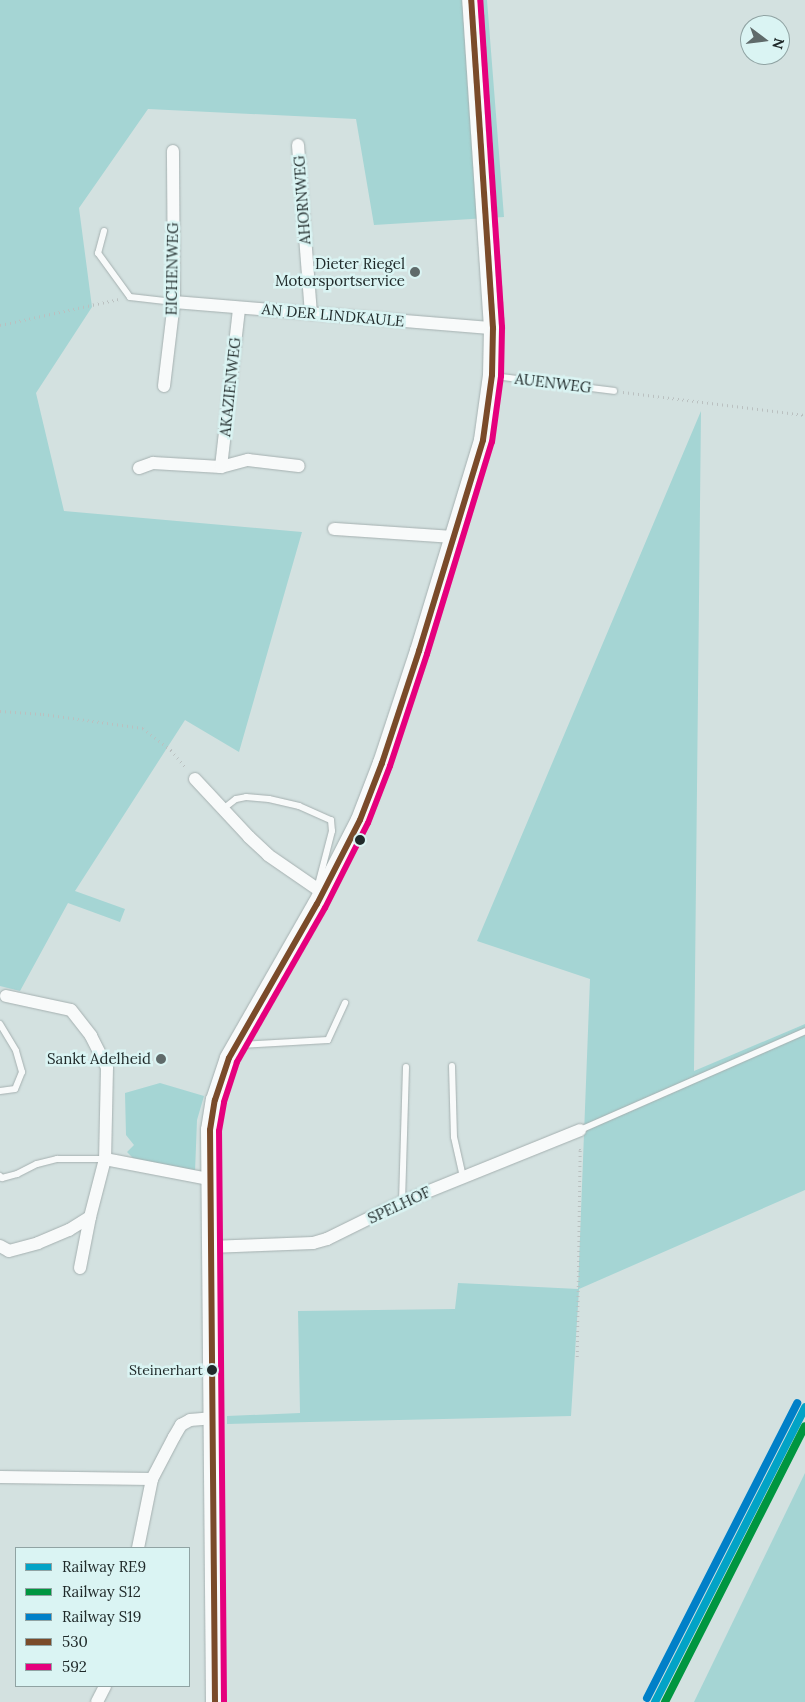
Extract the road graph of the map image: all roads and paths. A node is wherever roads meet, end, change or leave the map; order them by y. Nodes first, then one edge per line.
1 (471, 0) edge
2 (298, 145) dead end
3 (173, 151) dead end
4 (104, 231) dead end
5 (130, 297) junction
6 (174, 302) junction
7 (239, 308) junction
8 (311, 314) junction
9 (0, 325) edge
10 (493, 328) junction
11 (492, 376) junction
12 (164, 386) dead end
13 (614, 391) joint
14 (805, 416) edge
15 (298, 466) dead end
16 (221, 467) junction
17 (139, 468) dead end
18 (334, 529) dead end
19 (455, 537) junction
20 (0, 711) edge
21 (195, 779) joint
22 (224, 810) junction
23 (320, 891) junction
24 (3, 999) edge
25 (345, 1003) dead end
26 (0, 1024) edge
27 (805, 1031) edge
28 (236, 1045) junction
29 (452, 1066) dead end
30 (406, 1067) dead end
31 (0, 1091) edge
32 (576, 1132) junction
33 (105, 1159) junction
34 (0, 1176) edge
35 (463, 1177) junction
36 (209, 1179) junction
37 (402, 1202) junction
38 (90, 1216) junction
39 (0, 1246) edge
40 (210, 1247) junction
41 (80, 1268) dead end
42 (578, 1357) dead end
43 (211, 1418) junction
44 (0, 1477) edge
45 (152, 1480) junction
46 (138, 1547) edge
47 (104, 1687) edge
48 (97, 1702) edge
49 (215, 1702) edge

1 - 10 main road
2 - 8 street, AHORNWEG
3 - 6 street, EICHENWEG
4 - 5 lane
5 - 6 lane
5 - 9 path
6 - 7 street, AN DER LINDKAULE
6 - 12 street, EICHENWEG
7 - 8 street, AN DER LINDKAULE
7 - 16 street, AKAZIENWEG
8 - 10 street, AN DER LINDKAULE
10 - 11 main road
11 - 13 lane, AUENWEG
11 - 19 main road
13 - 14 path
15 - 16 street
16 - 17 street
18 - 19 street
19 - 23 main road
20 - 21 path
21 - 22 street
22 - 23 street
22 - 23 lane
23 - 28 main road
24 - 33 street
25 - 28 lane
26 - 31 lane
27 - 32 lane
28 - 36 main road
29 - 35 lane
30 - 37 lane
32 - 35 street, SPELHOF
32 - 42 path
33 - 34 lane
33 - 36 street
33 - 38 street
35 - 37 street, SPELHOF
36 - 40 main road
37 - 40 street, SPELHOF
38 - 39 street
38 - 41 street
40 - 43 main road
43 - 45 street
43 - 49 main road
44 - 45 street
45 - 46 street
47 - 48 street

